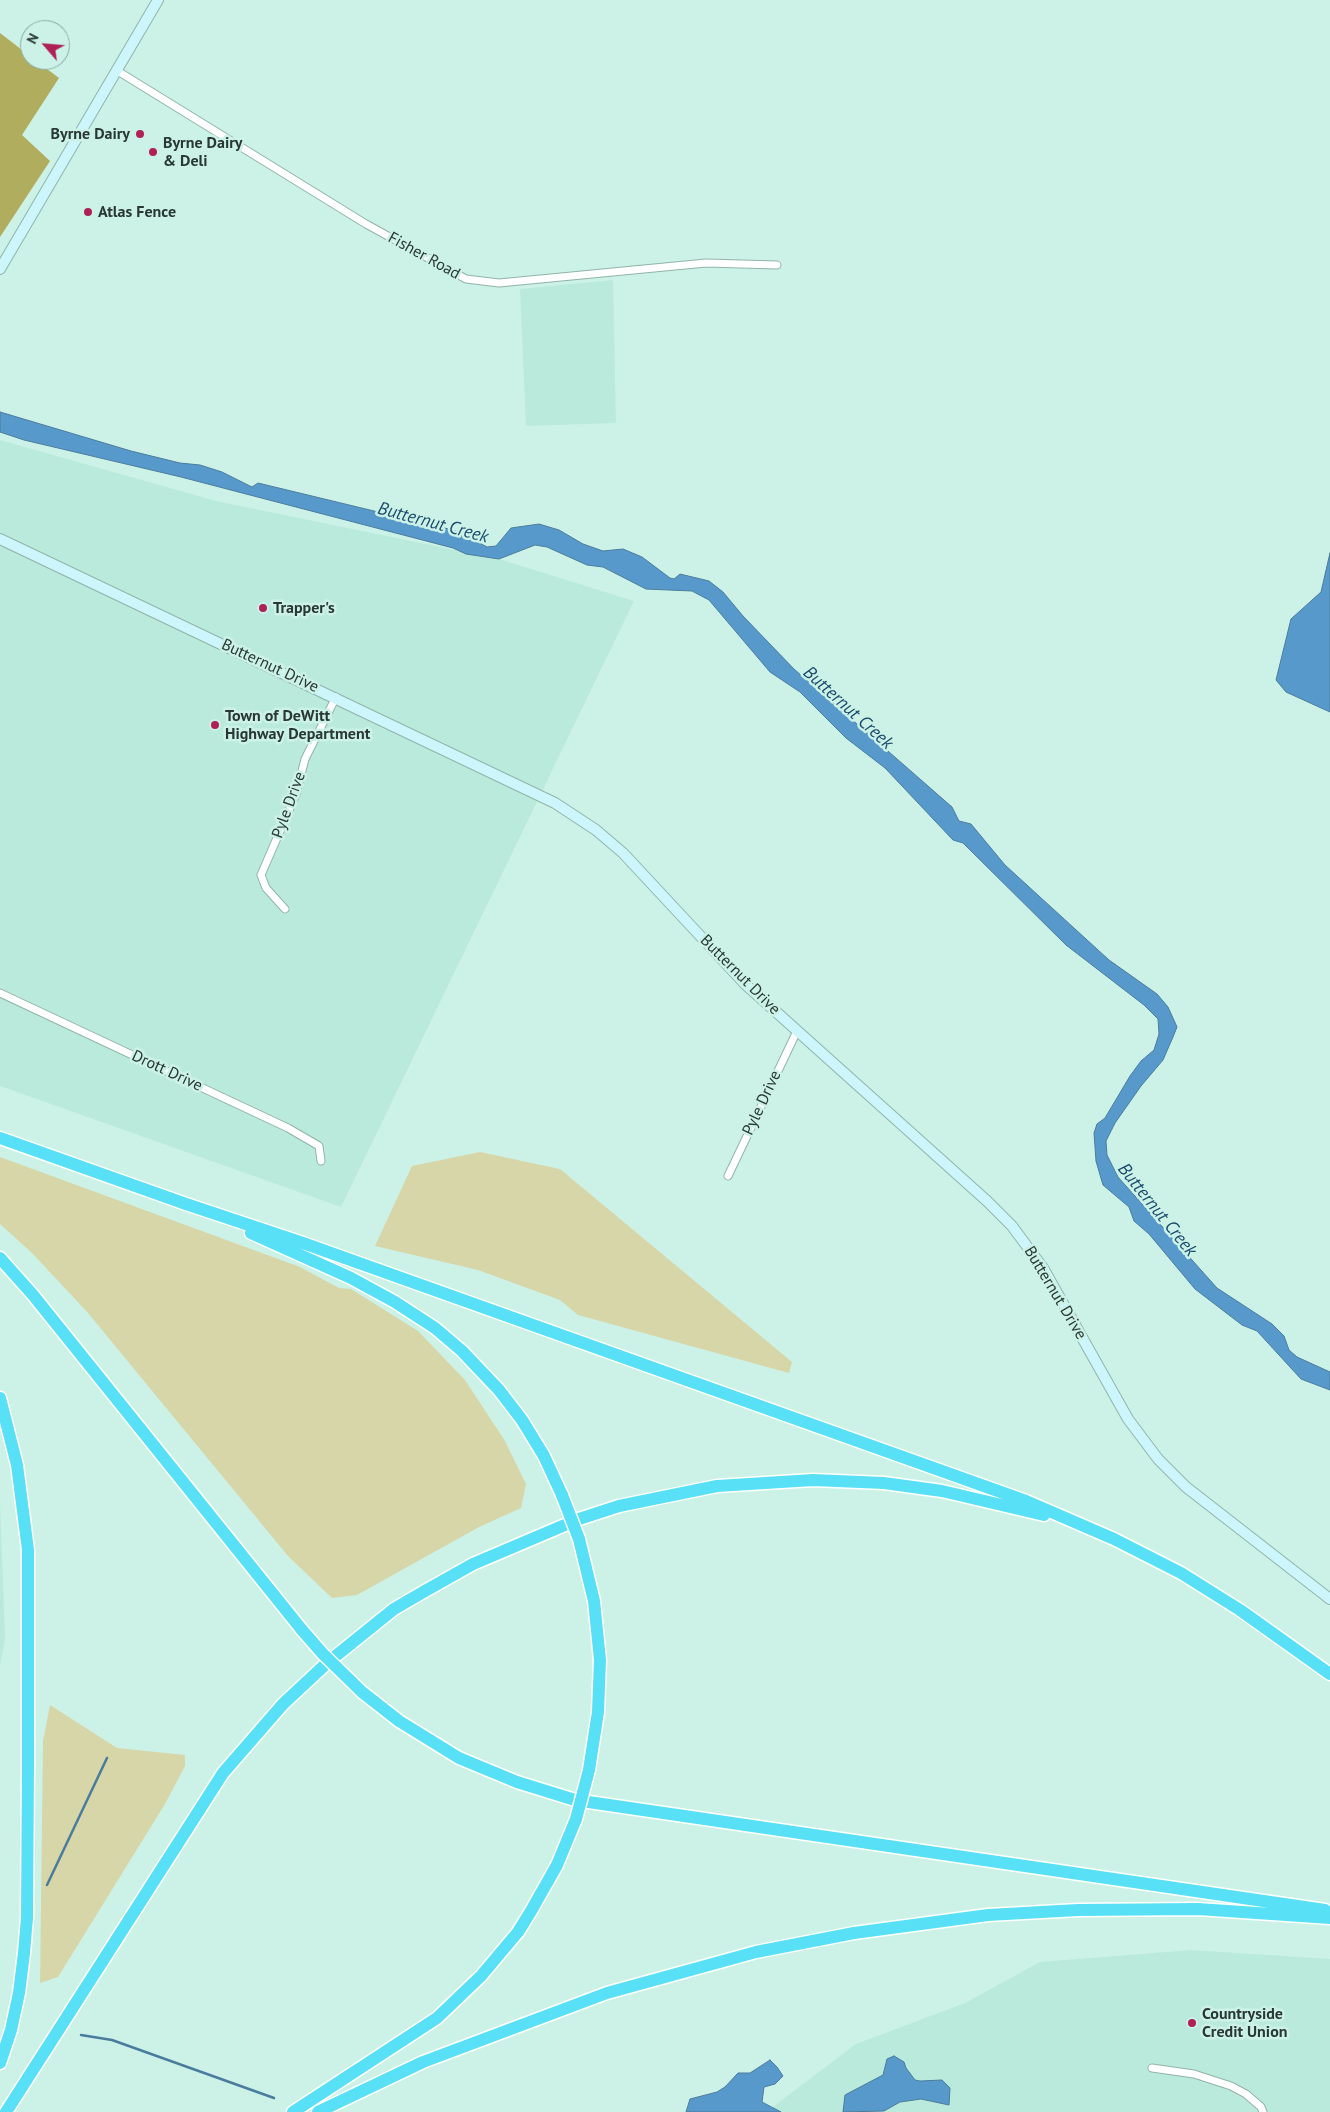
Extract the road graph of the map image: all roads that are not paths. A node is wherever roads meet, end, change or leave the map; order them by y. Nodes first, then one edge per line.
1 (158, 0) edge
2 (116, 70) junction
3 (777, 265) dead end
4 (0, 269) edge
5 (0, 539) edge
6 (336, 697) junction
7 (285, 909) dead end
8 (0, 993) edge
9 (797, 1031) junction
10 (0, 1138) edge
11 (321, 1161) dead end
12 (728, 1176) dead end
13 (186, 1204) junction
14 (0, 1258) edge
15 (0, 1398) edge
16 (1068, 1520) junction
17 (1330, 1600) edge
18 (1330, 1674) edge
19 (1330, 1911) edge
20 (1330, 1918) edge
21 (0, 2063) edge
22 (1152, 2068) dead end
23 (6, 2112) edge
24 (293, 2112) edge
25 (318, 2112) edge
26 (1263, 2112) edge

1 - 2 street
2 - 3 street, Fisher Road
2 - 4 street
5 - 6 street, Butternut Drive
6 - 7 street, Pyle Drive
6 - 9 street, Butternut Drive
8 - 11 street, Drott Drive
9 - 12 street, Pyle Drive
9 - 17 street, Butternut Drive
10 - 13 highway
13 - 16 highway
13 - 24 highway, bridge
14 - 19 highway, bridge
15 - 21 highway
16 - 18 highway
16 - 23 highway
20 - 25 highway
22 - 26 street

